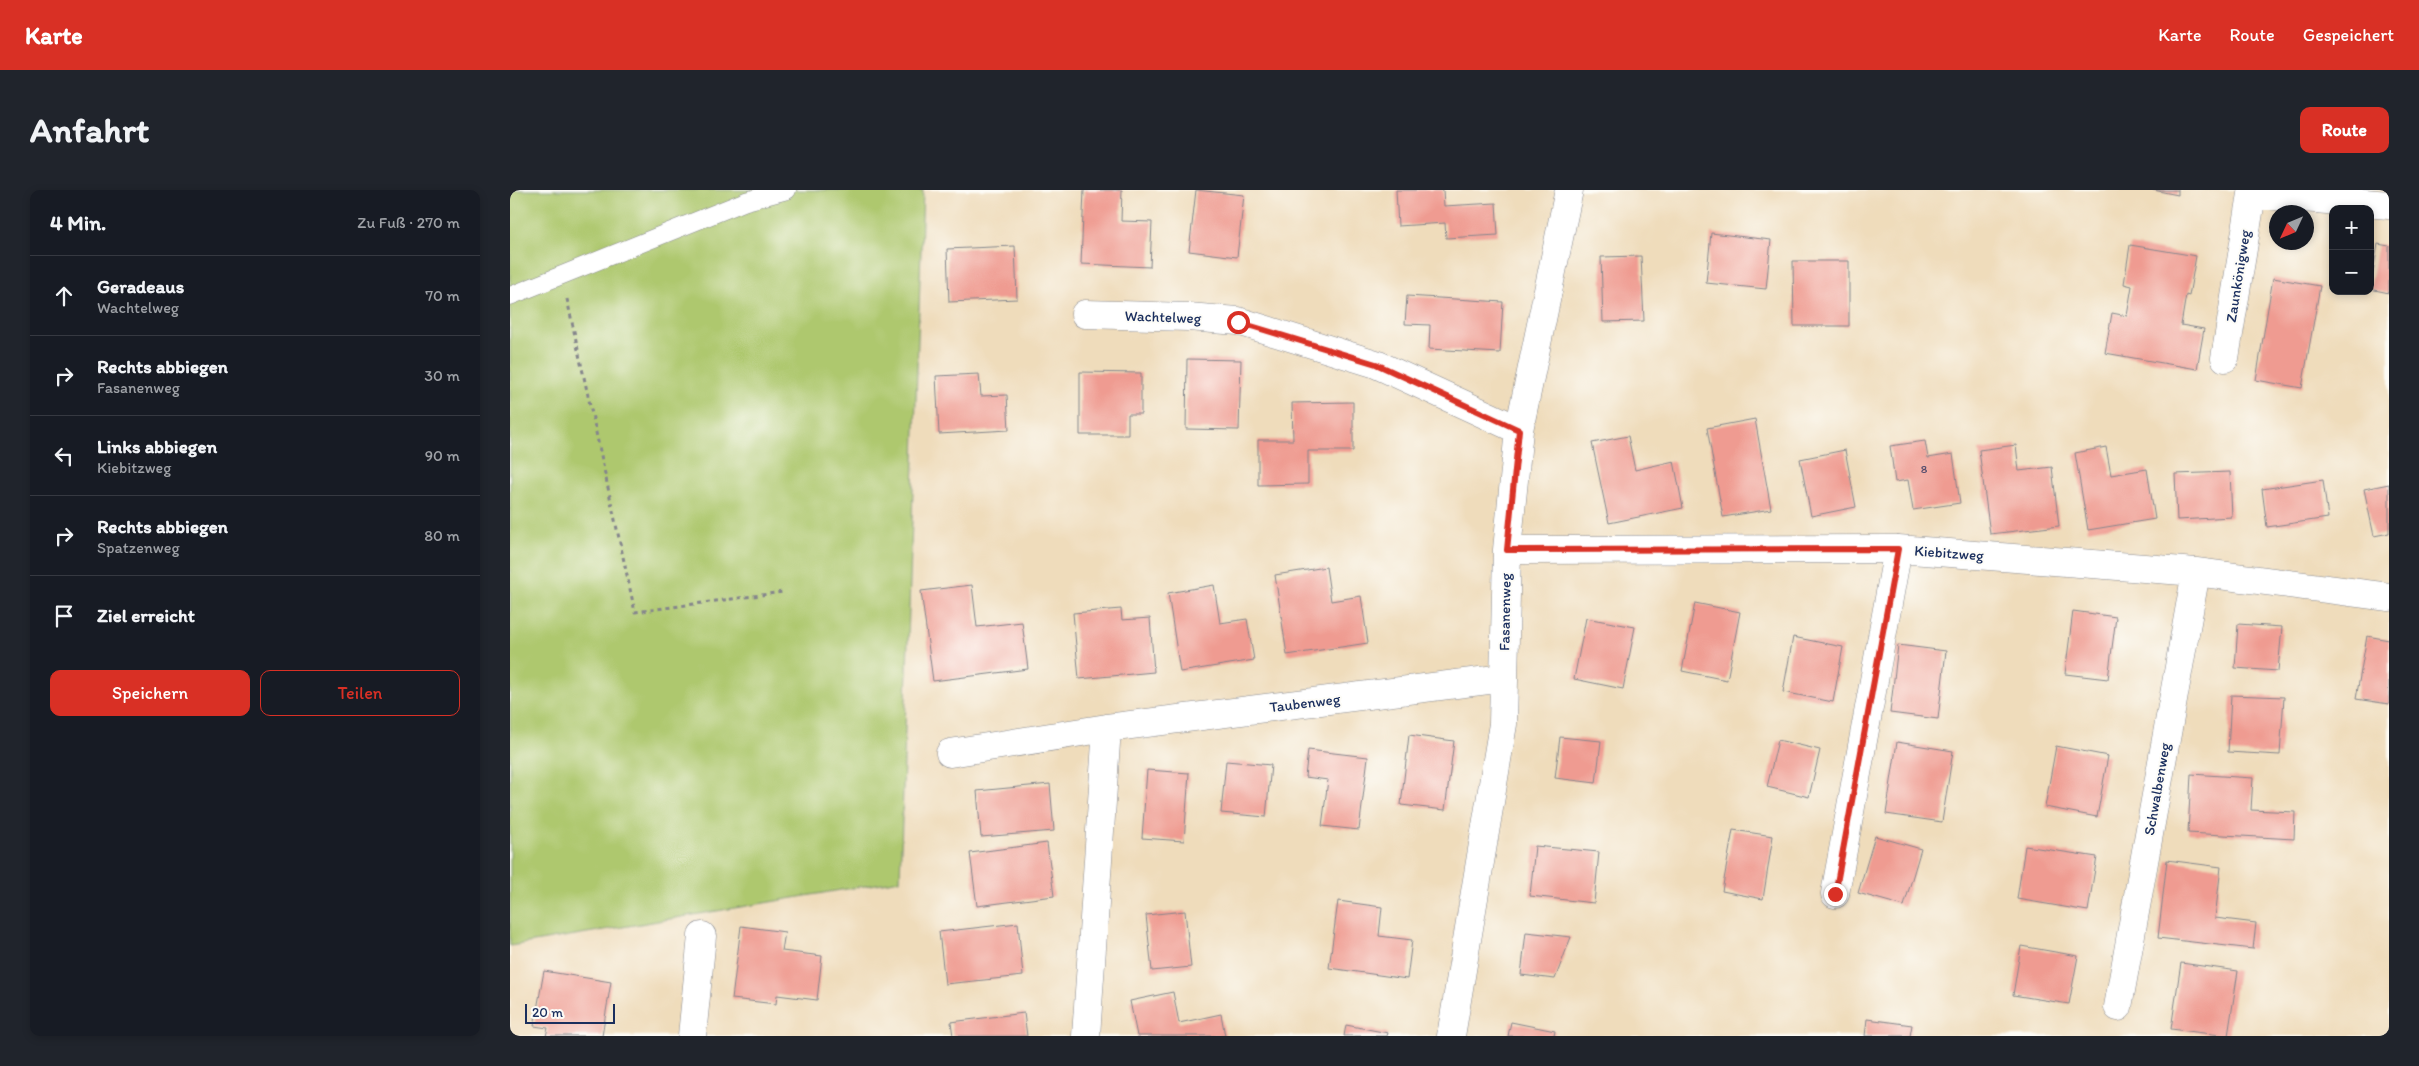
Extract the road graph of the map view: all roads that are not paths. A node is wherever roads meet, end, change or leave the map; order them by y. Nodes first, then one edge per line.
1 (788, 190) edge
2 (1569, 190) edge
3 (2252, 192) edge
4 (2389, 205) edge
5 (510, 296) edge
6 (1085, 314) dead end
7 (2225, 358) dead end
8 (1519, 430) junction
9 (1898, 549) junction
10 (1507, 550) junction
11 (2196, 572) junction
12 (2389, 597) edge
13 (1504, 678) junction
14 (1107, 728) junction
15 (950, 753) dead end
16 (1835, 894) dead end
17 (702, 936) dead end
18 (2118, 1007) dead end
19 (692, 1036) edge
20 (1086, 1036) edge
21 (1451, 1036) edge

1 - 5 lane
2 - 8 street, Fasanenweg
3 - 4 street, Zaunkönigweg
3 - 7 street, Zaunkönigweg
6 - 8 street, Wachtelweg
8 - 10 street, Fasanenweg
9 - 10 street, Kiebitzweg
9 - 11 street, Kiebitzweg
9 - 16 street
10 - 13 street, Fasanenweg
11 - 12 street, Kiebitzweg
11 - 18 street, Schwalbenweg
13 - 14 street, Taubenweg
13 - 21 street, Fasanenweg
14 - 15 street, Taubenweg
14 - 20 street
17 - 19 street

